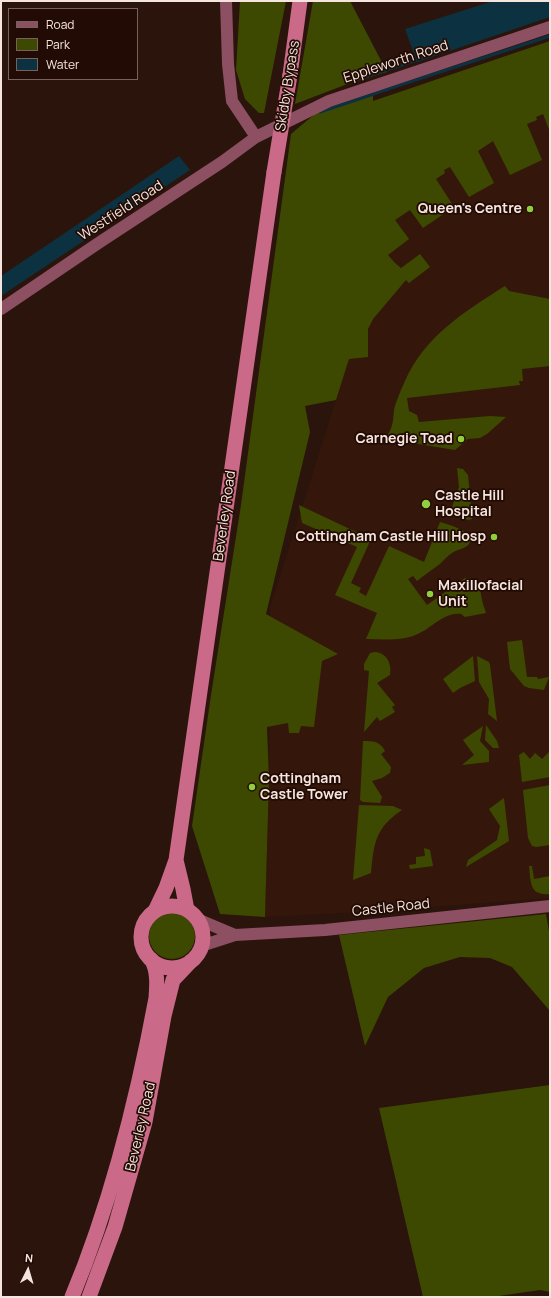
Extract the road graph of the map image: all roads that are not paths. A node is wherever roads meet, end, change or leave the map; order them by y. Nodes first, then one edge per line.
1 (226, 1) edge
2 (300, 1) edge
3 (550, 27) edge
4 (256, 137) junction
5 (274, 172) joint
6 (1, 309) edge
7 (176, 860) junction
8 (550, 906) edge
9 (155, 911) junction
10 (192, 914) junction
11 (234, 935) junction
12 (201, 946) junction
13 (151, 959) junction
14 (192, 960) junction
15 (72, 1297) edge
16 (89, 1297) edge

1 - 4 street
2 - 5 highway, Skidby Bypass, bridge
3 - 4 street, Eppleworth Road
4 - 6 street, Westfield Road
5 - 7 highway, Beverley Road
7 - 9 highway, Beverley Road
7 - 10 highway, Beverley Road
8 - 11 street, Castle Road
9 - 10 highway
9 - 13 highway
10 - 11 street, Castle Road
10 - 12 highway
11 - 12 street, Castle Road
12 - 14 highway
13 - 14 highway
13 - 15 highway, Beverley Road
14 - 16 highway, Beverley Road

